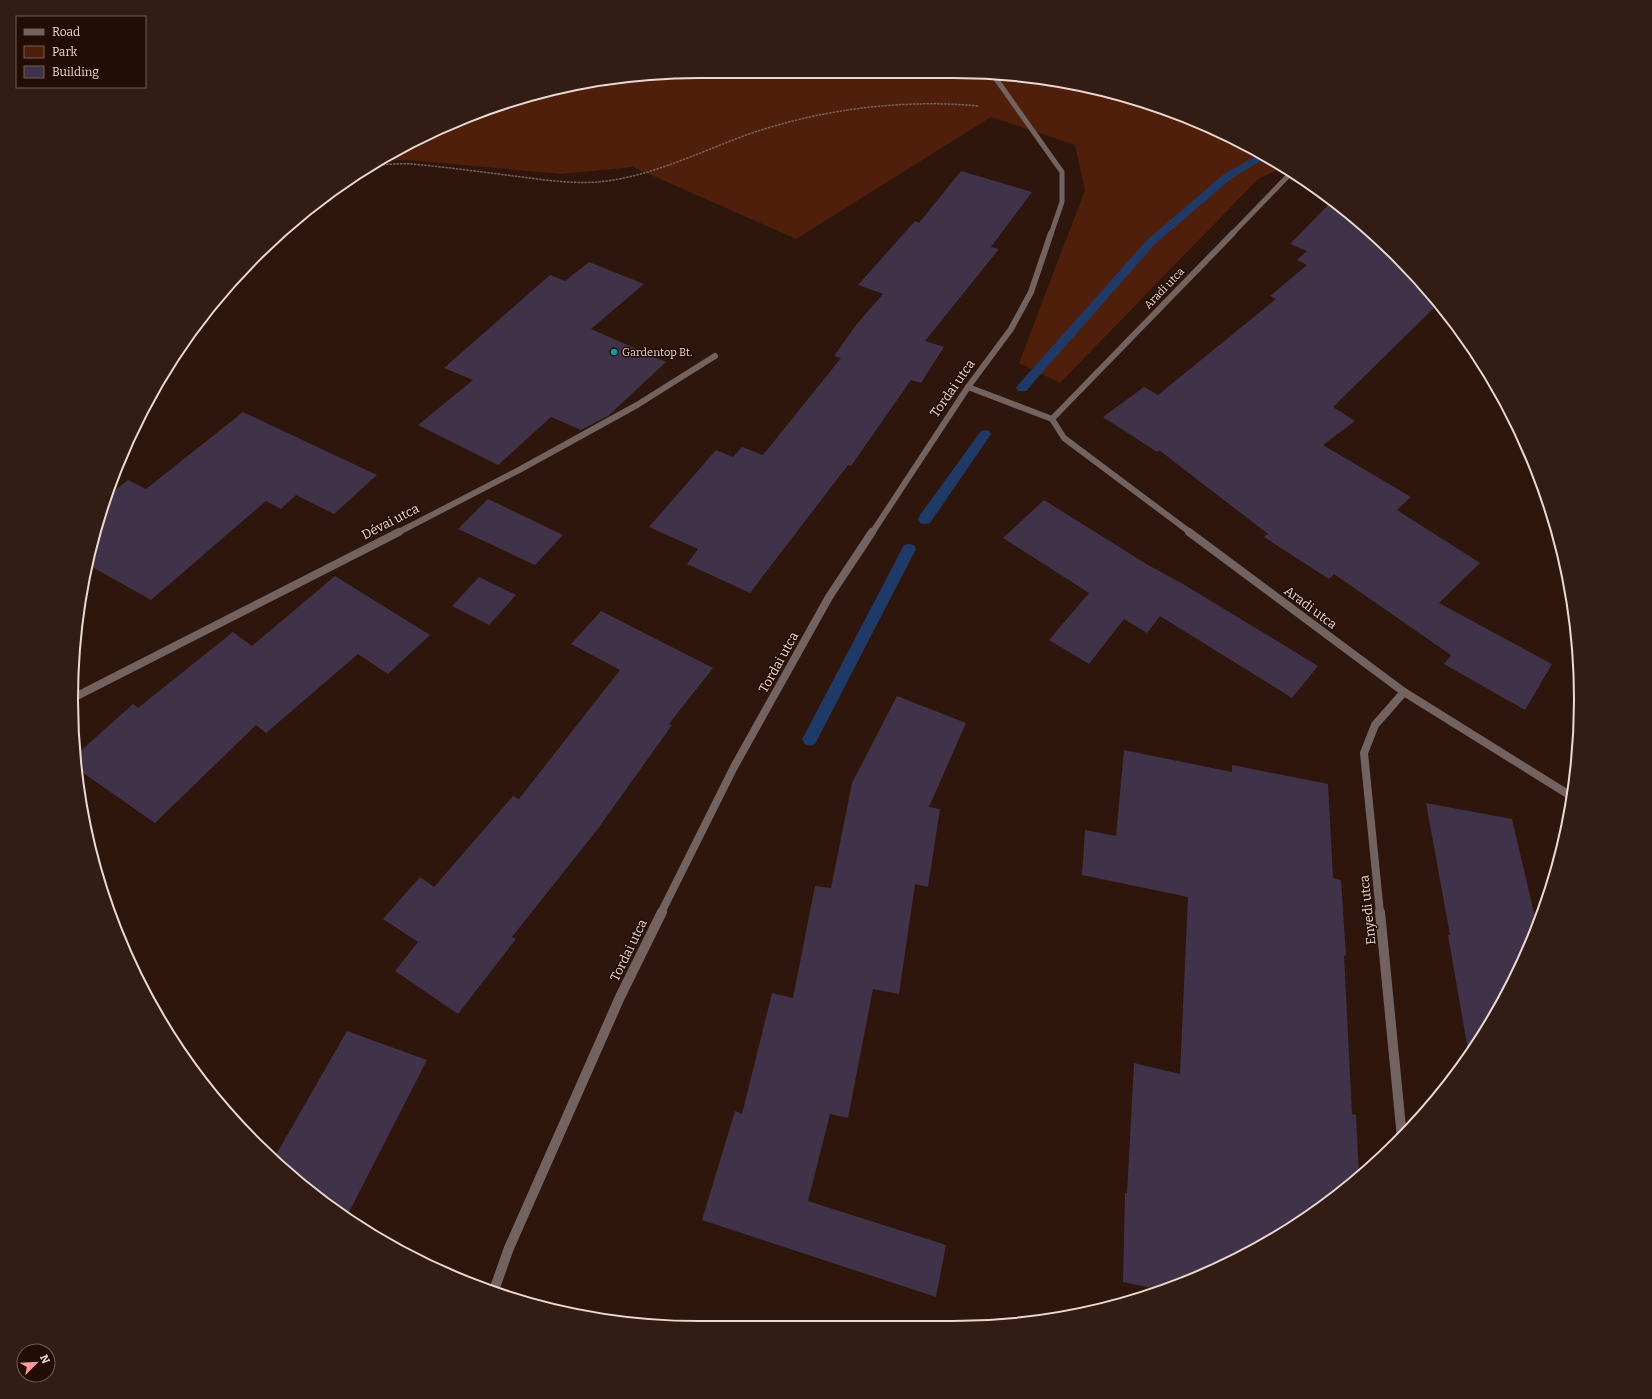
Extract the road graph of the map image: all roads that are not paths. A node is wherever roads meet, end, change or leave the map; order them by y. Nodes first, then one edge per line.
1 (996, 79) edge
2 (1288, 176) edge
3 (715, 356) dead end
4 (968, 387) junction
5 (1052, 419) junction
6 (1404, 692) junction
7 (78, 695) edge
8 (1567, 793) edge
9 (1401, 1129) edge
10 (495, 1286) edge

1 - 4 street, Tordai utca
2 - 5 street, Aradi utca
3 - 7 street, Dévai utca
4 - 5 street
4 - 10 street, Tordai utca
5 - 6 street, Aradi utca
6 - 8 street, Aradi utca
6 - 9 street, Enyedi utca

